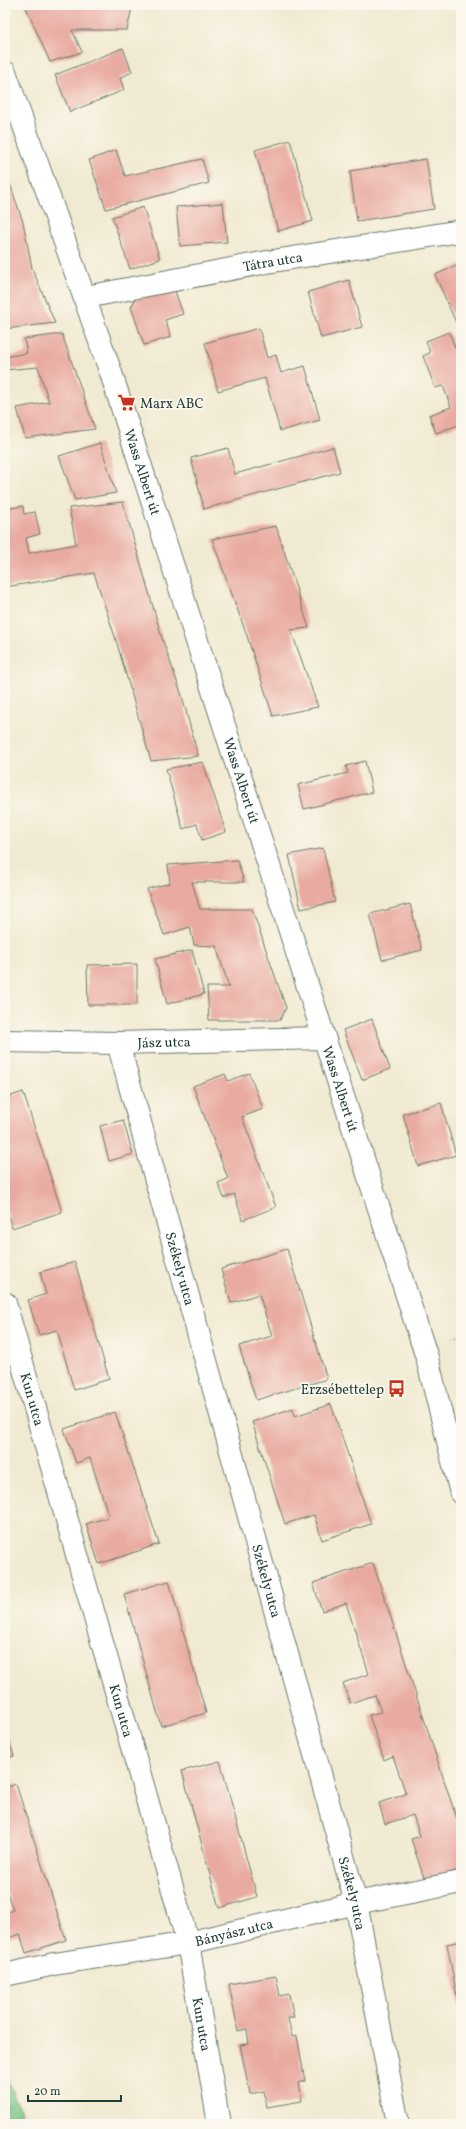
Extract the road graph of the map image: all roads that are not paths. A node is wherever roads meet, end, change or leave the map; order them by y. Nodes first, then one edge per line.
1 (5, 72) edge
2 (461, 231) edge
3 (86, 298) junction
4 (324, 1038) junction
5 (5, 1041) edge
6 (118, 1043) junction
7 (5, 1302) edge
8 (461, 1494) edge
9 (461, 1882) edge
10 (356, 1903) junction
11 (188, 1943) junction
12 (5, 1975) edge
13 (219, 2124) edge
14 (398, 2124) edge

1 - 3 street, Wass Albert út
2 - 3 street, Tátra utca
3 - 4 street, Wass Albert út
4 - 6 street, Jász utca
4 - 8 street, Wass Albert út
5 - 6 street, Jász utca
6 - 10 street, Székely utca
7 - 11 street, Kun utca
9 - 10 street, Bányász utca
10 - 11 street, Bányász utca
10 - 14 street, Székely utca
11 - 12 street, Bányász utca
11 - 13 street, Kun utca

